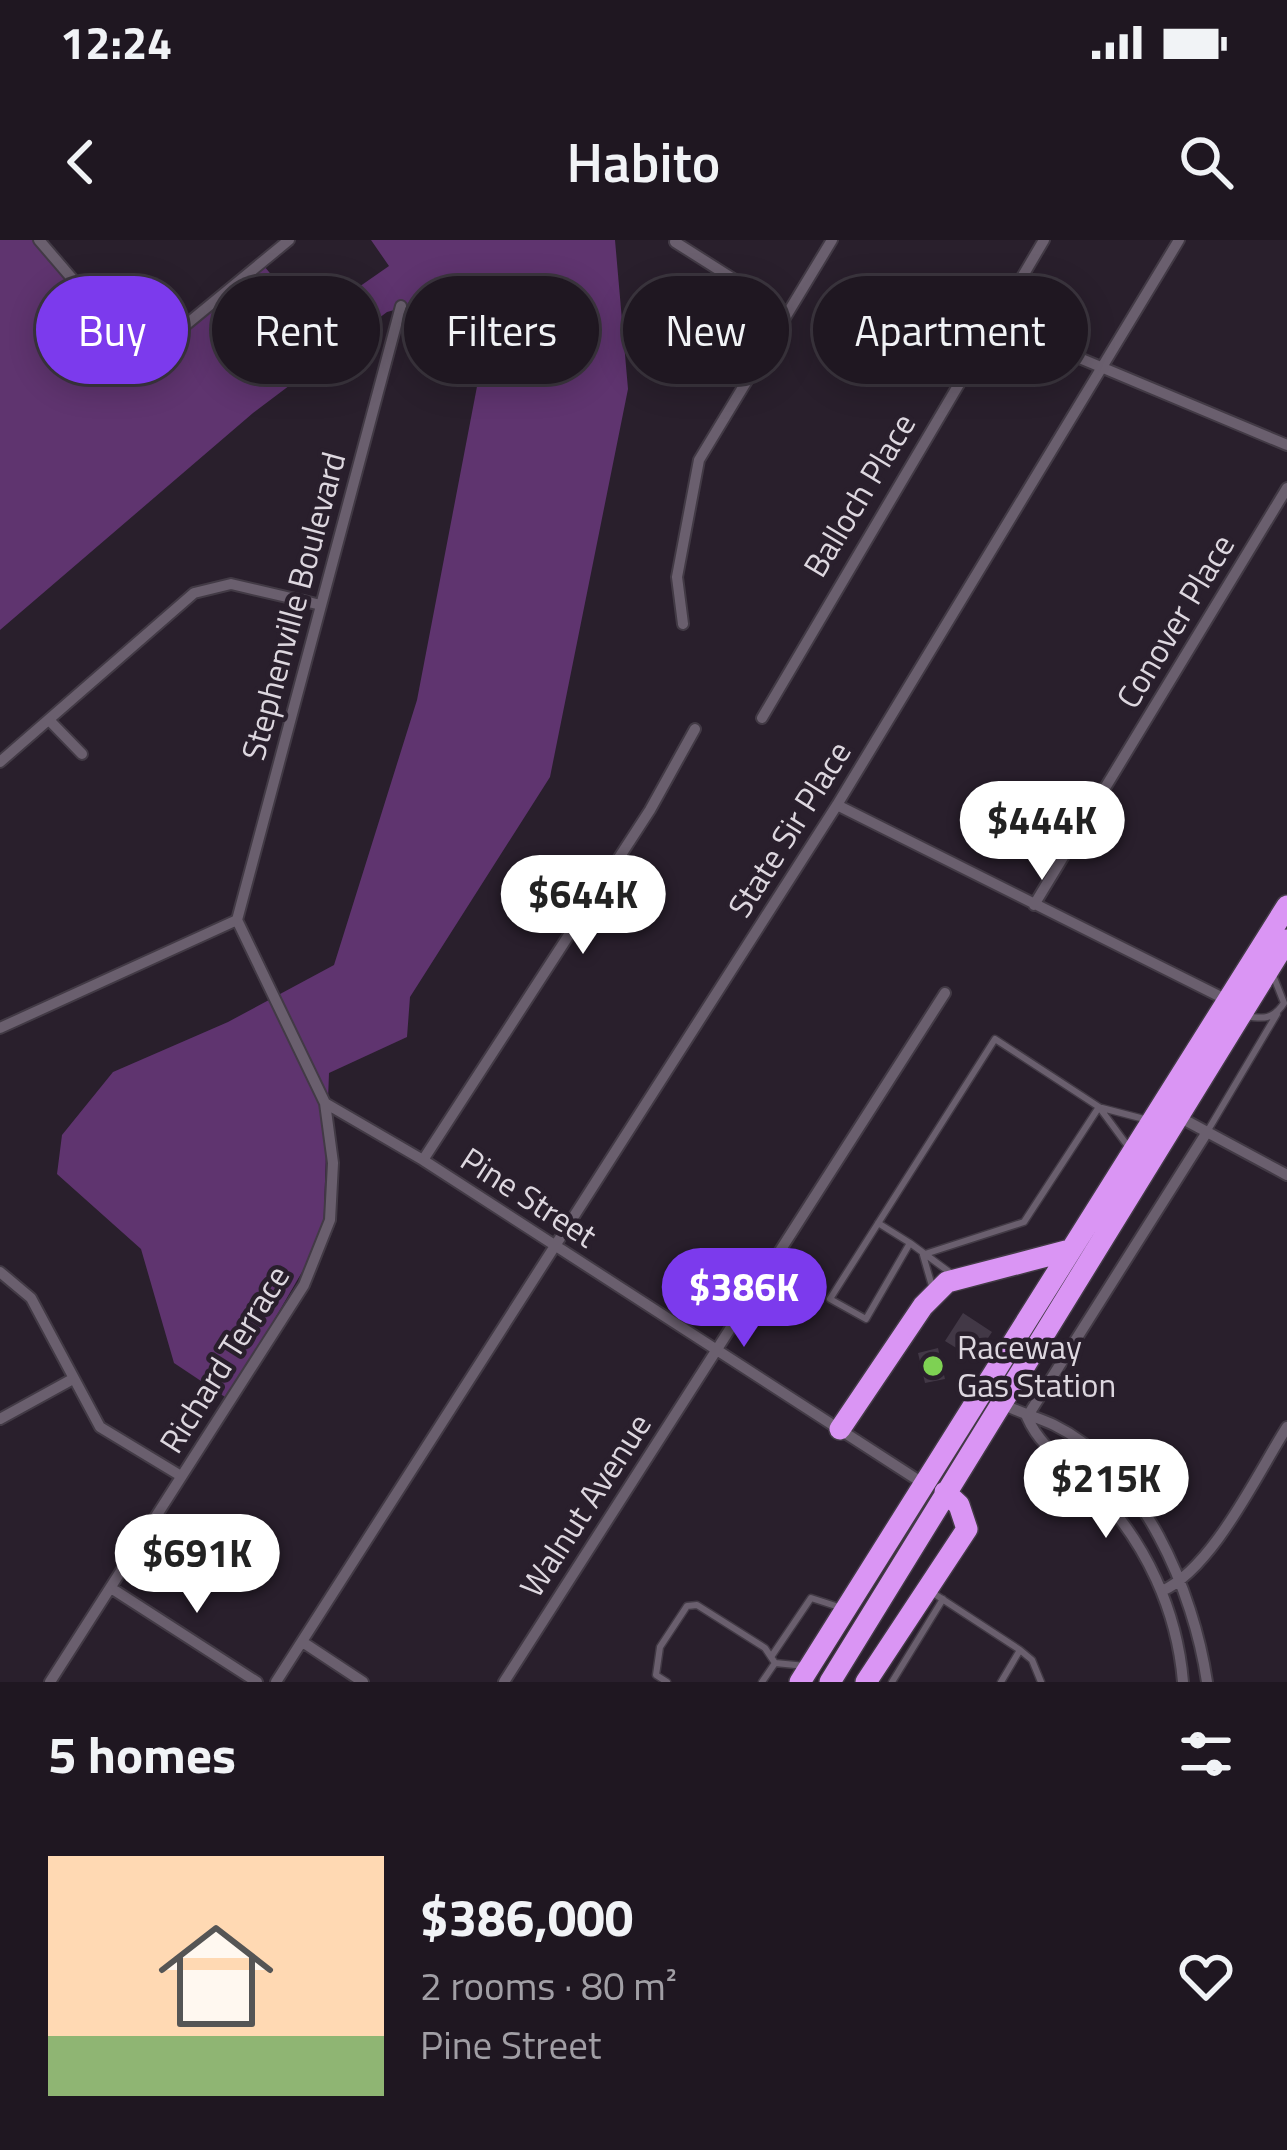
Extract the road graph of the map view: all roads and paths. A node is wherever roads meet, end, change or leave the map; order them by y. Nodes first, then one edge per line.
1 (289, 240) edge
2 (832, 240) edge
3 (1044, 240) edge
4 (1179, 240) edge
5 (43, 241) edge
6 (675, 242) edge
7 (729, 276) edge
8 (1023, 276) edge
9 (400, 306) dead end
10 (789, 310) edge
11 (1088, 360) edge
12 (1102, 368) junction
13 (744, 384) edge
14 (959, 384) edge
15 (1287, 445) edge
16 (1287, 488) edge
17 (321, 605) junction
18 (683, 624) dead end
19 (762, 718) dead end
20 (50, 721) junction
21 (695, 729) dead end
22 (82, 754) dead end
23 (0, 762) edge
24 (837, 805) junction
25 (1034, 904) junction
26 (1287, 906) edge
27 (237, 920) junction
28 (1287, 940) edge
29 (1270, 968) junction
30 (944, 993) dead end
31 (1285, 1004) edge
32 (1234, 1008) junction
33 (1277, 1013) junction
34 (0, 1028) edge
35 (325, 1103) junction
36 (1099, 1107) junction
37 (1181, 1118) junction
38 (1151, 1121) junction
39 (1207, 1132) junction
40 (1132, 1152) junction
41 (423, 1160) junction
42 (1287, 1175) edge
43 (877, 1222) junction
44 (910, 1244) junction
45 (556, 1246) junction
46 (1066, 1251) junction
47 (923, 1255) junction
48 (0, 1272) edge
49 (957, 1278) junction
50 (934, 1294) junction
51 (717, 1349) junction
52 (71, 1380) junction
53 (1003, 1404) junction
54 (1027, 1417) junction
55 (0, 1419) edge
56 (840, 1429) junction
57 (1286, 1431) edge
58 (181, 1476) junction
59 (922, 1484) junction
60 (945, 1492) junction
61 (1182, 1582) junction
62 (111, 1588) junction
63 (1162, 1591) junction
64 (934, 1593) junction
65 (845, 1609) junction
66 (304, 1643) junction
67 (1020, 1650) junction
68 (773, 1660) junction
69 (805, 1674) edge
70 (50, 1682) edge
71 (257, 1682) edge
72 (276, 1682) edge
73 (363, 1682) edge
74 (504, 1682) edge
75 (667, 1682) edge
76 (762, 1682) edge
77 (830, 1682) edge
78 (866, 1682) edge
79 (892, 1682) edge
80 (1001, 1682) edge
81 (1041, 1682) edge
82 (1183, 1682) edge
83 (1207, 1682) edge

1 - 5 street
2 - 10 street
3 - 8 street, Balloch Place
4 - 12 street, State Sir Place
6 - 7 street
9 - 17 street, Stephenville Boulevard
11 - 12 street
12 - 15 street
12 - 24 street, State Sir Place
13 - 18 street
14 - 19 street, Balloch Place
16 - 25 street, Conover Place
17 - 20 street
17 - 27 street, Stephenville Boulevard
20 - 22 street
20 - 23 street
21 - 41 street
24 - 25 street
24 - 45 street, State Sir Place
25 - 32 street
26 - 32 highway
27 - 34 street
27 - 35 street
28 - 29 highway
29 - 31 lane
29 - 32 highway
30 - 51 street, Walnut Avenue
31 - 33 lane
32 - 33 lane
32 - 37 highway
32 - 38 highway
33 - 39 lane
35 - 41 street, Pine Street
35 - 58 street, Richard Terrace
36 - 38 lane
36 - 40 lane
36 - 43 lane
36 - 47 lane
37 - 39 street
37 - 53 highway
38 - 40 highway
39 - 42 street
39 - 54 street
40 - 46 highway
41 - 45 street, Pine Street
43 - 44 lane
43 - 44 lane
44 - 47 lane
45 - 51 street, Pine Street
45 - 66 street, State Sir Place
46 - 49 highway
46 - 59 highway
47 - 49 lane
47 - 50 lane
48 - 52 street
49 - 50 highway
50 - 56 highway
51 - 56 street, Pine Street
51 - 74 street, Walnut Avenue
52 - 55 street
52 - 58 street
53 - 54 street
53 - 60 highway
54 - 61 street
54 - 63 street
56 - 59 street, Pine Street
57 - 61 street
58 - 62 street, Richard Terrace
59 - 60 street, Pine Street
59 - 65 highway
60 - 64 highway
60 - 77 highway
61 - 63 street
61 - 83 street
62 - 70 street, Richard Terrace
62 - 71 street
63 - 82 street
64 - 67 lane
64 - 78 highway
64 - 79 lane
65 - 68 lane
65 - 69 highway
66 - 72 street, State Sir Place
66 - 73 street
67 - 80 lane
67 - 81 lane
68 - 69 lane
68 - 75 lane
68 - 76 lane

